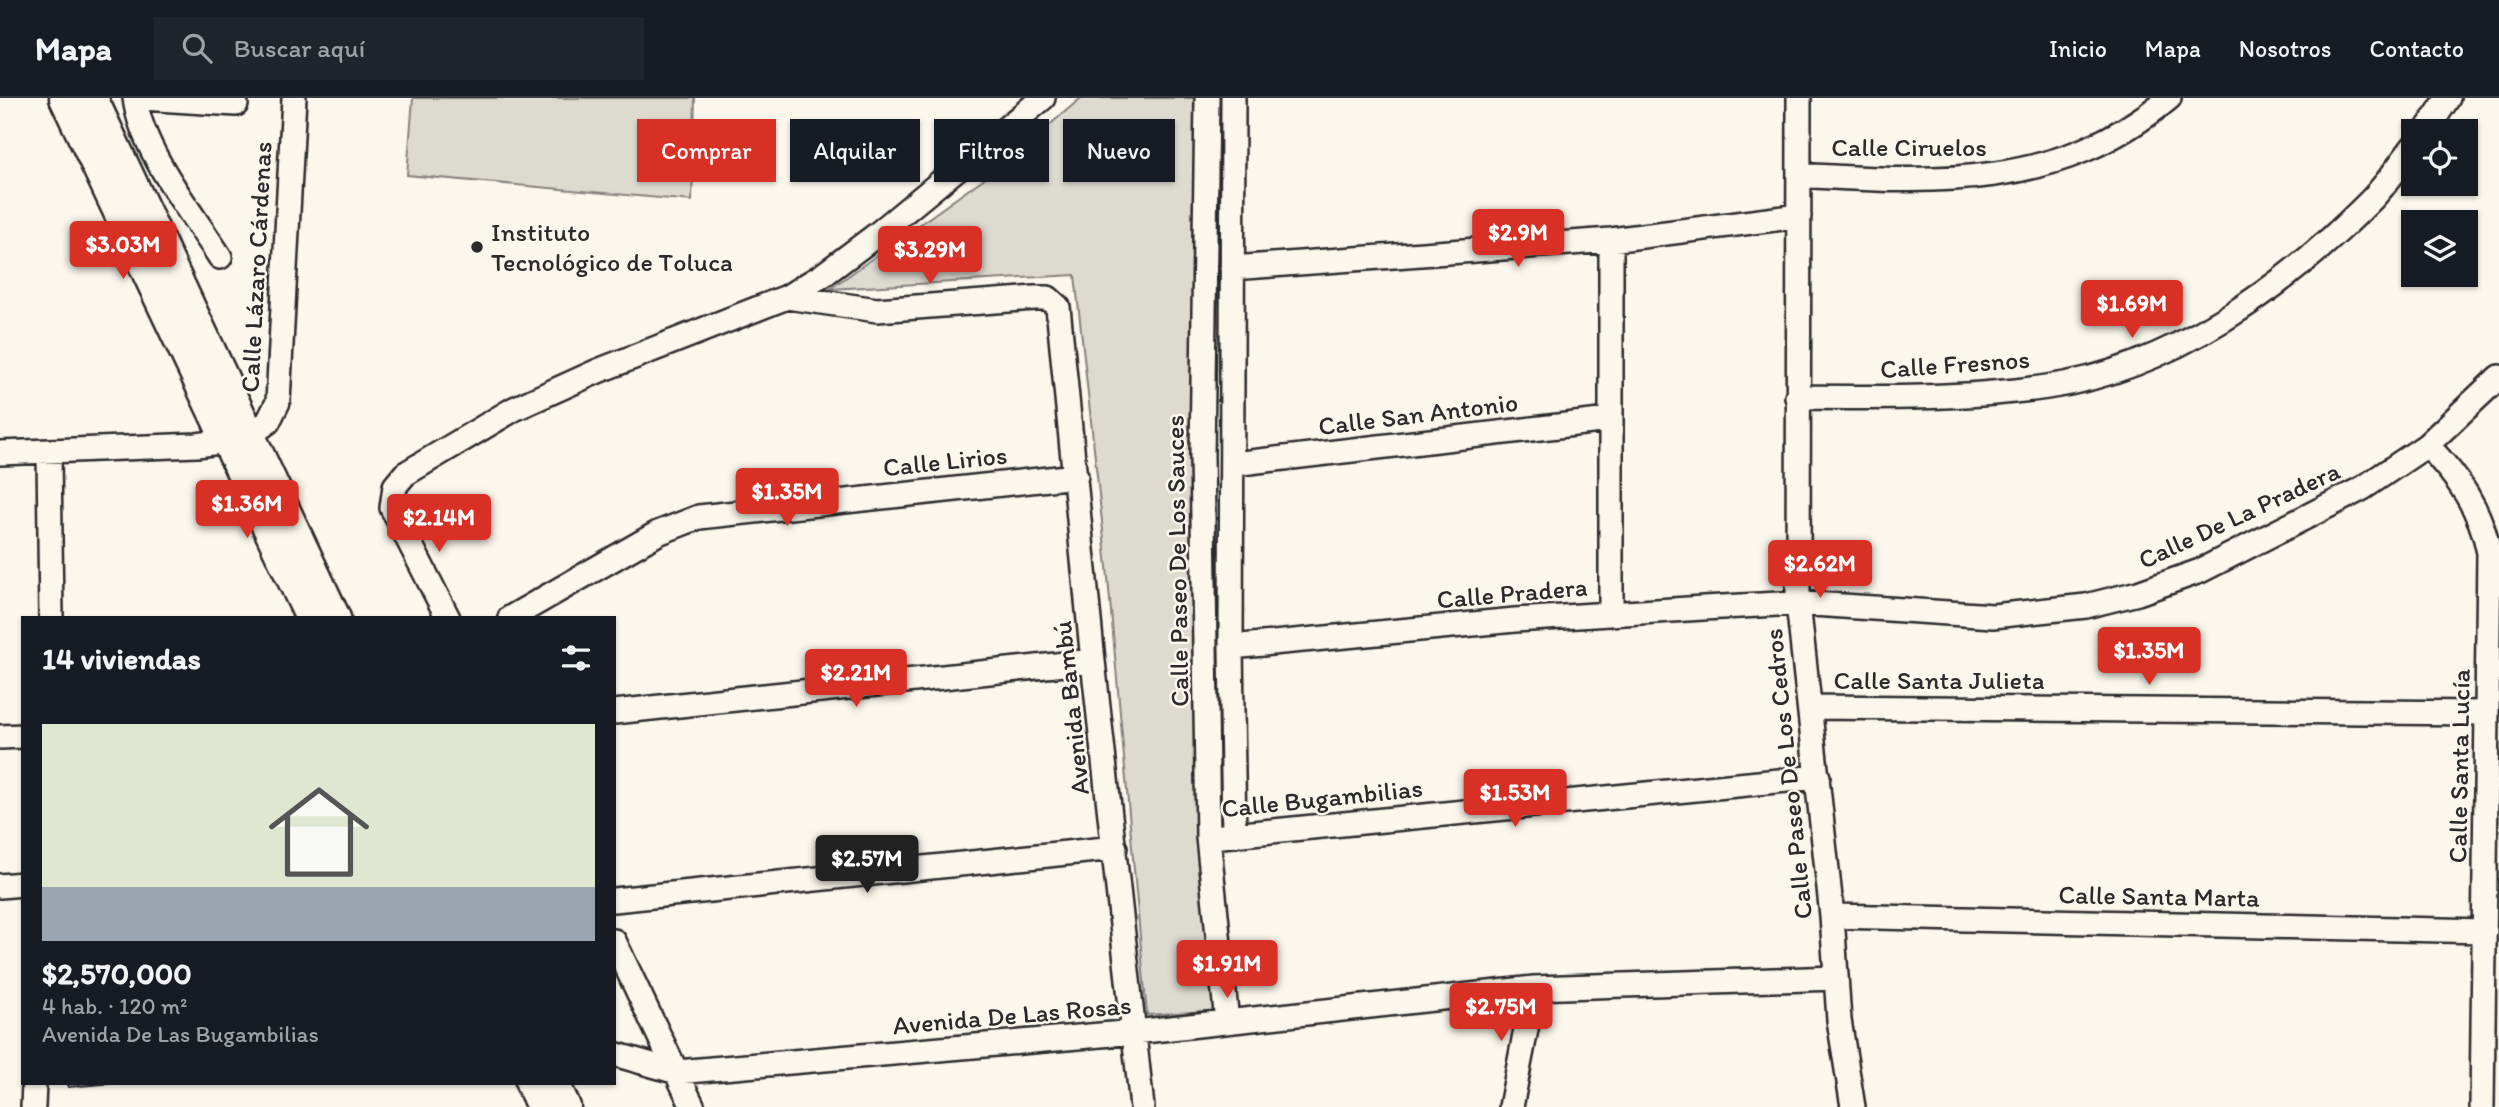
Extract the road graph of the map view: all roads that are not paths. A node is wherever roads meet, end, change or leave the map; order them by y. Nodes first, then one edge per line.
1 (65, 98) edge
2 (92, 98) edge
3 (135, 98) edge
4 (142, 98) edge
5 (293, 98) edge
6 (1043, 98) edge
7 (1207, 98) edge
8 (1233, 98) edge
9 (1799, 98) edge
10 (2169, 98) edge
11 (2448, 98) edge
12 (236, 104) dead end
13 (2434, 119) edge
14 (2401, 162) edge
15 (1799, 174) junction
16 (1799, 216) junction
17 (1611, 240) junction
18 (220, 257) dead end
19 (1232, 268) junction
20 (787, 297) junction
21 (2499, 377) edge
22 (1797, 397) junction
23 (1609, 420) junction
24 (238, 438) junction
25 (2427, 445) junction
26 (0, 453) edge
27 (49, 453) junction
28 (1233, 464) junction
29 (1076, 476) junction
30 (1798, 603) junction
31 (1611, 613) junction
32 (51, 616) edge
33 (310, 616) edge
34 (334, 616) edge
35 (447, 616) edge
36 (513, 616) edge
37 (1231, 647) junction
38 (1093, 661) junction
39 (1811, 707) junction
40 (616, 712) edge
41 (2487, 713) junction
42 (21, 736) edge
43 (0, 737) edge
44 (1818, 777) junction
45 (1234, 835) junction
46 (1208, 837) junction
47 (1115, 848) junction
48 (21, 884) edge
49 (0, 886) edge
50 (616, 900) edge
51 (1832, 916) junction
52 (2485, 931) junction
53 (616, 945) edge
54 (1836, 978) junction
55 (1534, 988) junction
56 (1227, 1022) junction
57 (1135, 1032) junction
58 (616, 1055) edge
59 (677, 1072) junction
60 (34, 1085) edge
61 (532, 1085) edge
62 (555, 1085) edge
63 (33, 1107) edge
64 (542, 1107) edge
65 (565, 1107) edge
66 (693, 1107) edge
67 (1142, 1107) edge
68 (1511, 1107) edge
69 (1853, 1107) edge
70 (2482, 1107) edge

1 - 24 main road
2 - 24 main road
3 - 18 street
4 - 12 street
5 - 24 street, Calle Lázaro Cárdenas
6 - 20 street
7 - 46 street, Calle Paseo De Los Sauces
8 - 19 street, Calle Paseo De Los Sauces
9 - 15 street, Calle Paseo De Los Cedros
10 - 15 street, Calle Ciruelos
11 - 13 street
14 - 22 street, Calle Fresnos
15 - 16 street, Calle Paseo De Los Cedros
16 - 17 street
16 - 22 street, Calle Paseo De Los Cedros
17 - 19 street
17 - 23 street
19 - 28 street, Calle Paseo De Los Sauces
20 - 29 street, Avenida Bambú
20 - 35 street
21 - 25 street, Calle De La Pradera
22 - 30 street, Calle Paseo De Los Cedros
23 - 28 street, Calle San Antonio
23 - 31 street
24 - 27 street
24 - 33 main road
24 - 34 main road
25 - 30 street, Calle De La Pradera
25 - 41 street, Calle Santa Lucía
26 - 27 street
27 - 32 street
28 - 37 street, Calle Paseo De Los Sauces
29 - 36 street, Calle Lirios
29 - 38 street, Avenida Bambú
30 - 31 street, Calle Pradera
30 - 39 street, Calle Paseo De Los Cedros
31 - 37 street, Calle Pradera
37 - 45 street, Calle Paseo De Los Sauces
38 - 40 street
38 - 47 street, Avenida Bambú
39 - 41 street, Calle Santa Julieta
39 - 44 street, Calle Paseo De Los Cedros
41 - 52 street, Calle Santa Lucía
42 - 43 street
44 - 45 street, Calle Bugambilias
44 - 51 street, Calle Paseo De Los Cedros
45 - 46 street, Calle Bugambilias
46 - 56 street, Calle Paseo De Los Sauces
47 - 50 street
47 - 57 street, Avenida Bambú
48 - 49 street
51 - 52 street, Calle Santa Marta
51 - 54 street, Calle Paseo De Los Cedros
52 - 70 street, Calle Santa Lucía
53 - 59 street
54 - 55 street, Avenida De Las Rosas
54 - 69 street, Calle Paseo De Los Cedros
55 - 56 street, Avenida De Las Rosas
55 - 68 street
56 - 57 street, Avenida De Las Rosas
57 - 59 street, Avenida De Las Rosas
57 - 67 street, Avenida Bambú
58 - 59 street, Avenida De Las Rosas
59 - 66 street
60 - 63 street
61 - 64 main road
62 - 65 main road

